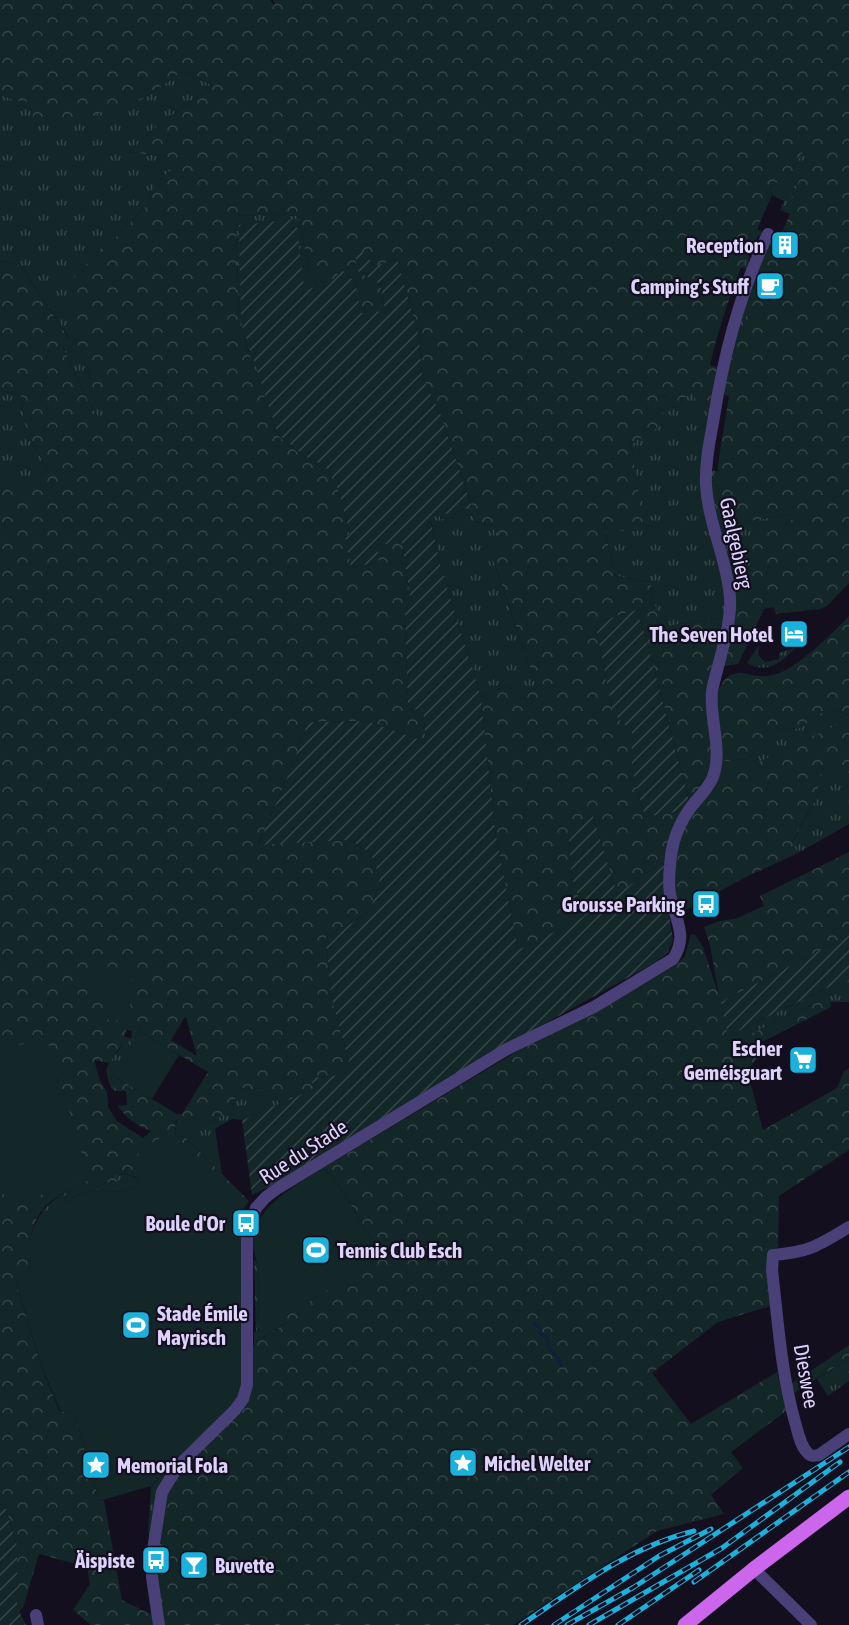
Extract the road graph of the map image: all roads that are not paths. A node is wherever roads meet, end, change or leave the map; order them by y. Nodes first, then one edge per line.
1 (768, 234) dead end
2 (679, 926) joint
3 (849, 1227) edge
4 (849, 1434) edge
5 (849, 1497) edge
6 (754, 1569) junction
7 (736, 1585) junction
8 (159, 1625) edge
9 (685, 1625) edge
10 (697, 1625) edge
11 (811, 1625) edge

1 - 2 street, Gaalgebierg
2 - 8 street, Rue du Stade
3 - 4 street, Dieswee
5 - 6 main road
6 - 7 main road
6 - 11 street
7 - 9 main road
7 - 10 main road

